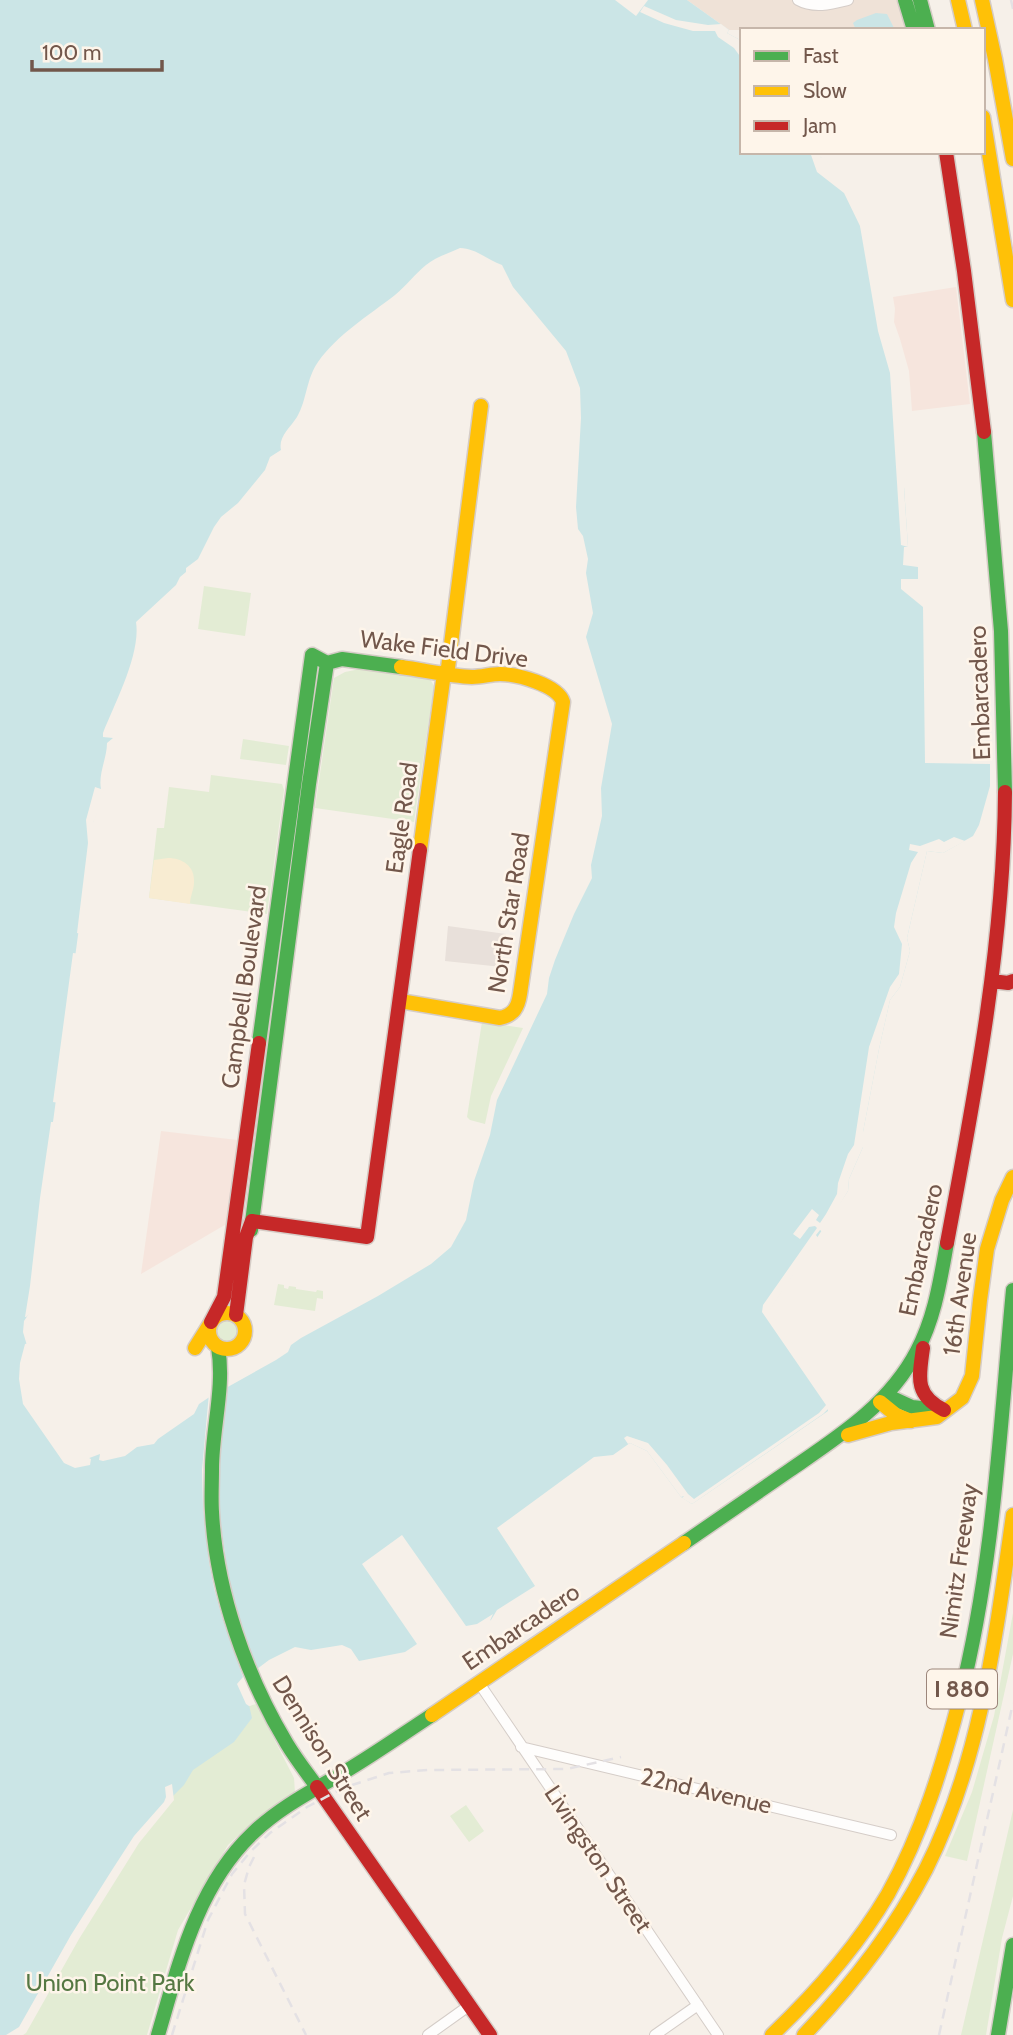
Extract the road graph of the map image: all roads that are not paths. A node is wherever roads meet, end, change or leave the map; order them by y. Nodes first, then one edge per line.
1 (798, 0) edge
2 (848, 0) edge
3 (905, 0) edge
4 (920, 0) edge
5 (958, 0) edge
6 (982, 0) edge
7 (913, 28) edge
8 (927, 28) edge
9 (965, 28) edge
10 (985, 129) edge
11 (946, 154) edge
12 (976, 154) edge
13 (1013, 159) edge
14 (1011, 281) junction
15 (1013, 300) edge
16 (481, 406) dead end
17 (312, 655) joint
18 (327, 663) junction
19 (444, 673) junction
20 (564, 702) joint
21 (992, 981) junction
22 (1013, 981) edge
23 (400, 1001) junction
24 (1013, 1177) edge
25 (252, 1221) junction
26 (1013, 1290) edge
27 (239, 1317) junction
28 (211, 1322) junction
29 (924, 1339) junction
30 (217, 1347) junction
31 (236, 1348) junction
32 (221, 1364) junction
33 (883, 1398) junction
34 (944, 1410) junction
35 (912, 1421) junction
36 (834, 1440) junction
37 (1013, 1515) edge
38 (479, 1683) junction
39 (521, 1747) junction
40 (317, 1788) junction
41 (891, 1835) dead end
42 (1013, 1945) edge
43 (834, 2003) junction
44 (470, 2006) junction
45 (698, 2006) junction
46 (999, 2032) edge
47 (158, 2035) edge
48 (428, 2035) edge
49 (490, 2035) edge
50 (655, 2035) edge
51 (718, 2035) edge
52 (772, 2035) edge
53 (804, 2035) edge
54 (812, 2035) edge

1 - 2 street
3 - 7 main road
4 - 8 main road
5 - 9 main road
6 - 13 main road
10 - 14 main road
11 - 21 main road, Embarcadero
12 - 14 main road
14 - 15 main road
16 - 19 main road, Eagle Road
17 - 18 main road, Wake Field Drive
17 - 28 main road, Campbell Boulevard
18 - 19 main road, Wake Field Drive
18 - 25 main road, Campbell Boulevard
19 - 20 main road, Wake Field Drive
19 - 23 main road, Eagle Road
20 - 23 main road, North Star Road
21 - 22 main road
21 - 29 main road, Embarcadero
23 - 25 main road, Eagle Road
24 - 34 main road, 16th Avenue
25 - 27 main road, Campbell Boulevard
26 - 52 main road, Nimitz Freeway / I 880
27 - 28 main road
27 - 31 main road
28 - 30 main road
29 - 33 main road, Embarcadero
29 - 34 main road
30 - 31 main road
30 - 32 main road, Dennison Street
31 - 32 main road
32 - 40 main road, Dennison Street
33 - 34 main road
33 - 35 main road
33 - 36 main road, Embarcadero
34 - 35 main road
35 - 36 main road
36 - 38 main road, Embarcadero
37 - 43 main road, Nimitz Freeway / I 880
38 - 39 street, Livingston Street
38 - 40 main road, Embarcadero
39 - 41 street, 22nd Avenue
39 - 45 street, Livingston Street
40 - 44 main road, Dennison Street
40 - 47 main road, Embarcadero
42 - 46 main road
43 - 53 main road, Nimitz Freeway / I 880
43 - 54 main road
44 - 48 street
44 - 49 main road, Dennison Street
45 - 50 street
45 - 51 street, Livingston Street

